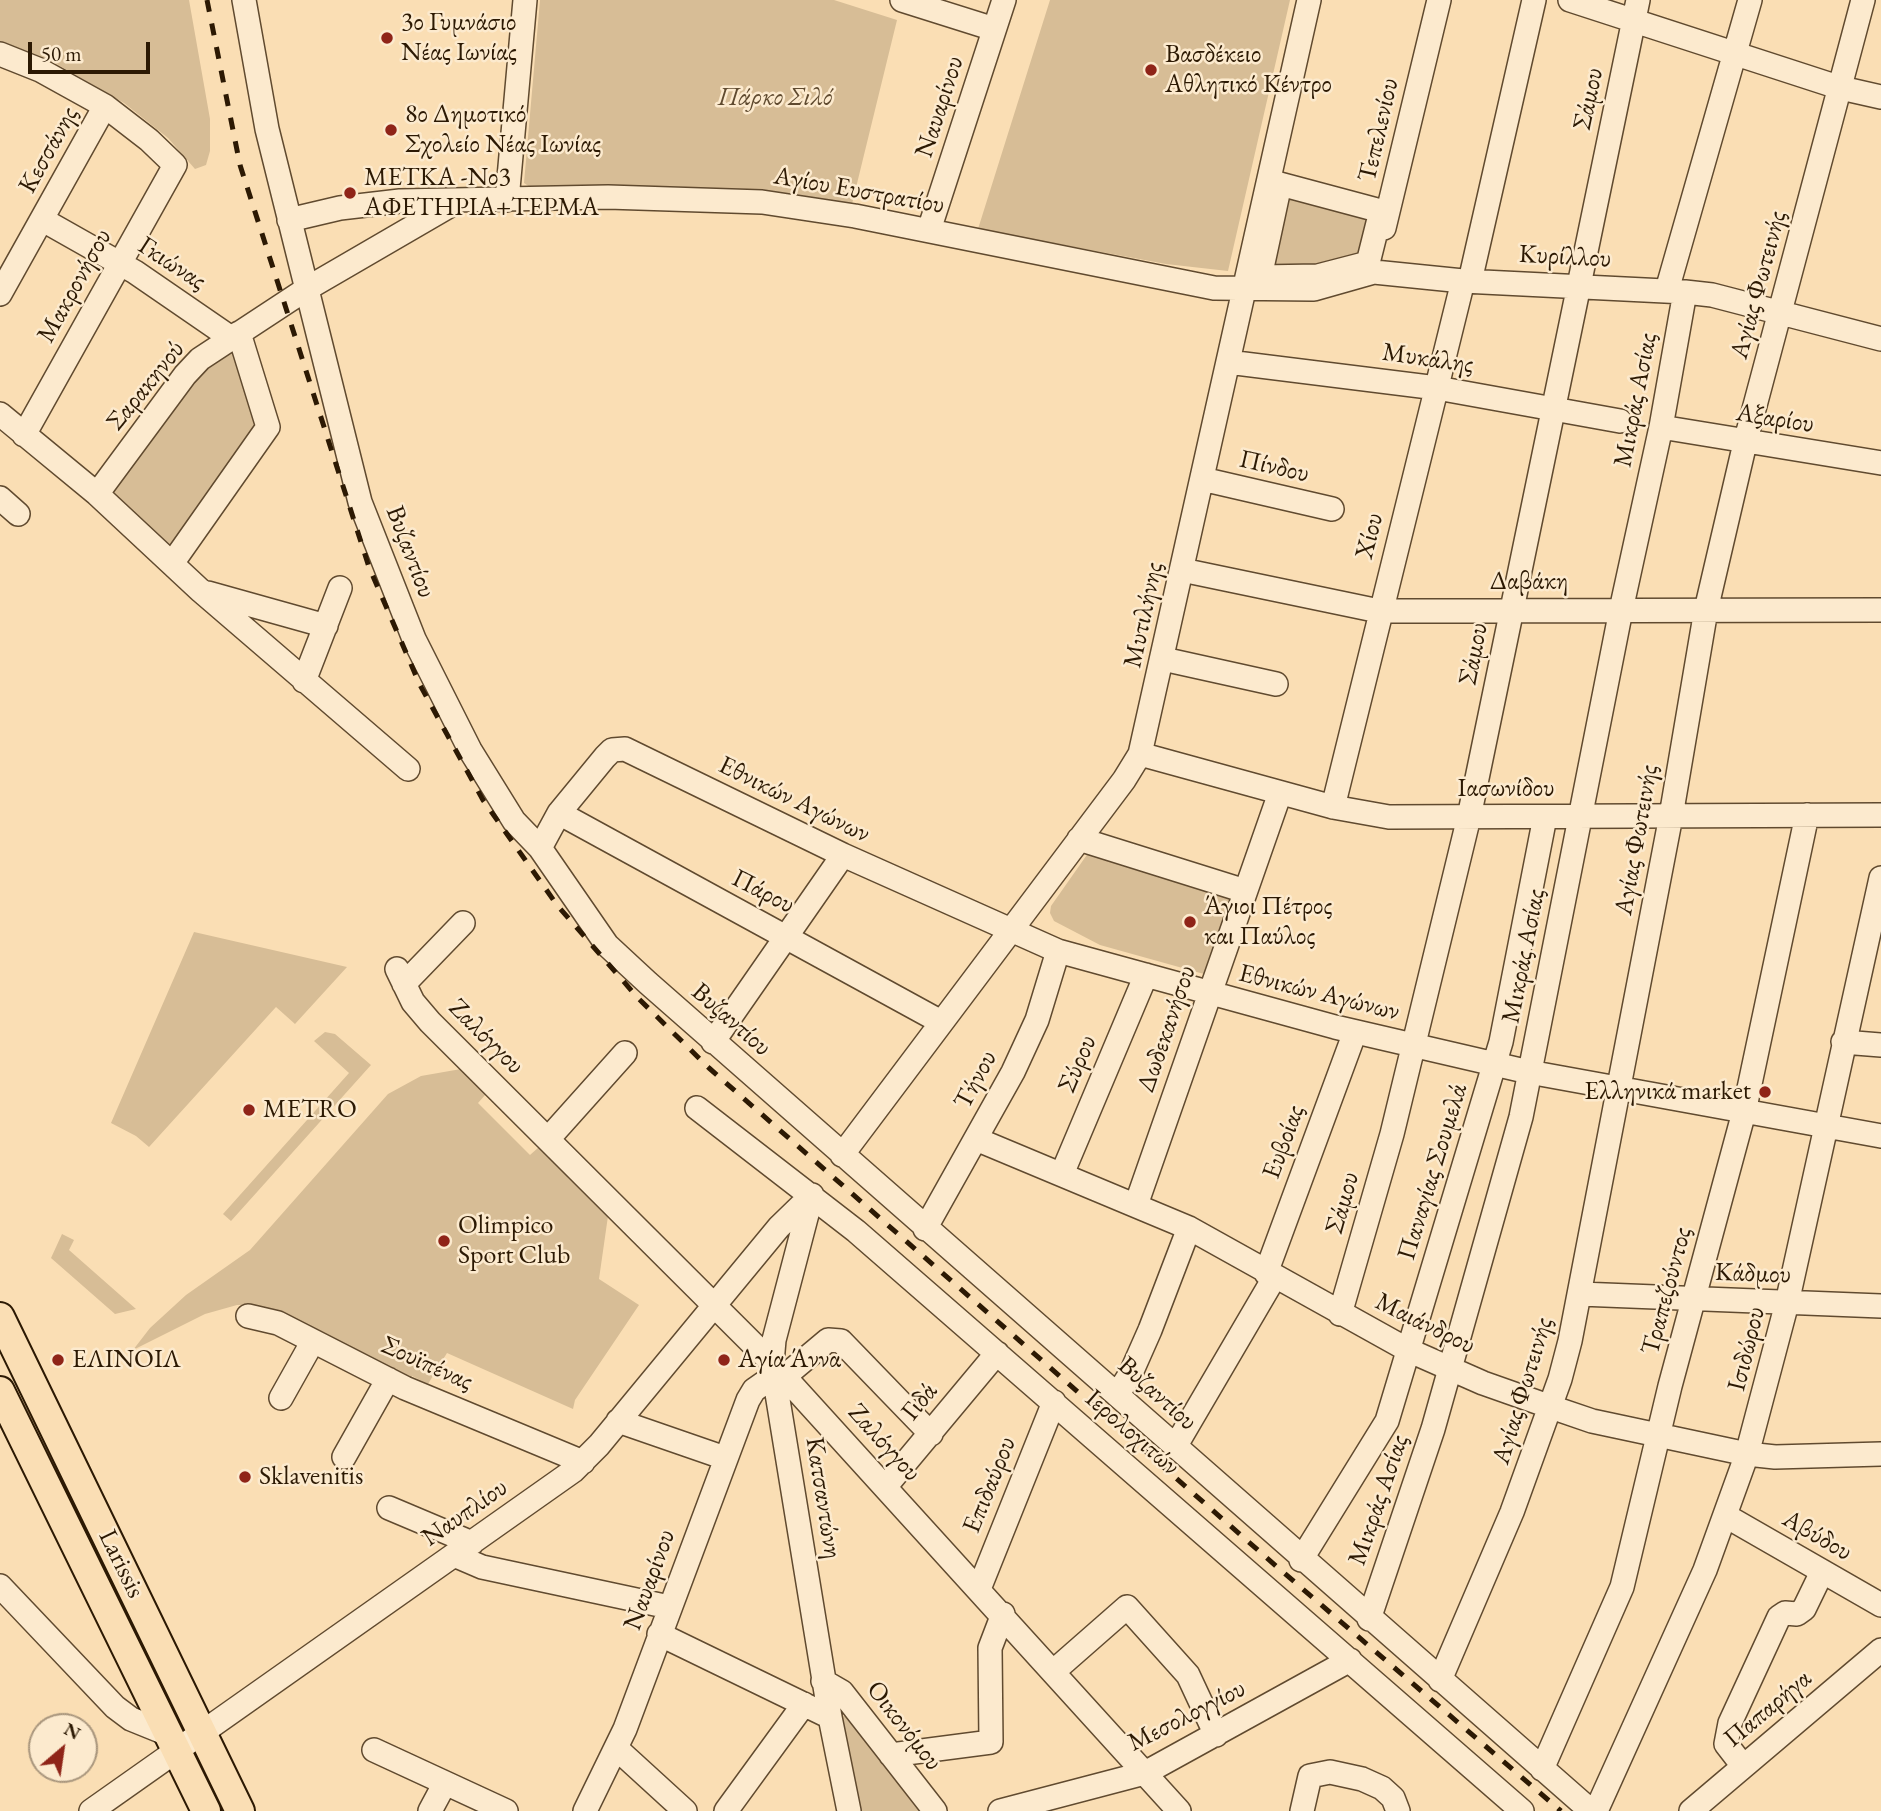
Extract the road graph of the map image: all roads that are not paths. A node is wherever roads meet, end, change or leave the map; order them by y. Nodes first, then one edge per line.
1 (244, 0) edge
2 (525, 0) edge
3 (1004, 0) edge
4 (1309, 0) edge
5 (1438, 0) edge
6 (1534, 0) edge
7 (1570, 0) edge
8 (1750, 0) edge
9 (1863, 0) edge
10 (909, 1) edge
11 (1636, 10) edge
12 (994, 29) junction
13 (1735, 53) junction
14 (0, 54) edge
15 (1841, 88) junction
16 (1881, 97) edge
17 (105, 106) junction
18 (1275, 176) junction
19 (459, 200) junction
20 (507, 200) junction
21 (1391, 202) junction
22 (43, 219) junction
23 (289, 220) junction
24 (929, 230) junction
25 (120, 263) junction
26 (1374, 272) junction
27 (1466, 281) junction
28 (1578, 286) junction
29 (308, 288) junction
30 (1244, 290) junction
31 (1676, 291) junction
32 (0, 294) edge
33 (1781, 313) junction
34 (235, 336) junction
35 (1881, 339) edge
36 (1228, 362) junction
37 (1437, 387) junction
38 (1553, 407) junction
39 (0, 414) edge
40 (1620, 421) dead end
41 (1661, 427) junction
42 (24, 435) junction
43 (1745, 443) junction
44 (1881, 463) edge
45 (1202, 479) junction
46 (97, 494) junction
47 (0, 498) edge
48 (1332, 509) dead end
49 (18, 514) dead end
50 (173, 562) junction
51 (1182, 570) junction
52 (340, 588) dead end
53 (201, 591) junction
54 (1621, 610) junction
55 (1706, 610) junction
56 (1881, 610) edge
57 (1379, 611) junction
58 (1511, 611) junction
59 (326, 626) junction
60 (1163, 659) junction
61 (304, 681) junction
62 (1276, 684) dead end
63 (1140, 754) junction
64 (408, 769) dead end
65 (1280, 793) junction
66 (1333, 807) junction
67 (559, 813) junction
68 (1807, 815) junction
69 (1881, 815) edge
70 (1580, 816) junction
71 (1671, 816) junction
72 (1469, 817) junction
73 (1545, 817) junction
74 (1079, 839) junction
75 (540, 848) junction
76 (844, 855) junction
77 (1881, 882) edge
78 (1245, 891) junction
79 (463, 923) dead end
80 (1010, 932) junction
81 (789, 936) junction
82 (1058, 951) junction
83 (1146, 975) junction
84 (1209, 994) junction
85 (941, 1022) junction
86 (1355, 1032) junction
87 (713, 1042) junction
88 (1843, 1042) junction
89 (1881, 1045) edge
90 (1413, 1046) junction
91 (625, 1053) dead end
92 (1494, 1064) junction
93 (1530, 1072) junction
94 (1619, 1090) junction
95 (697, 1108) dead end
96 (1744, 1112) junction
97 (1825, 1126) junction
98 (1881, 1136) edge
99 (548, 1139) junction
100 (976, 1139) junction
101 (842, 1154) junction
102 (1062, 1174) junction
103 (812, 1195) junction
104 (1136, 1205) junction
105 (1189, 1228) junction
106 (925, 1229) junction
107 (1270, 1275) junction
108 (1580, 1294) junction
109 (1694, 1300) junction
110 (1787, 1303) junction
111 (715, 1304) junction
112 (1881, 1306) edge
113 (1340, 1314) junction
114 (248, 1316) dead end
115 (0, 1317) edge
116 (313, 1341) junction
117 (1408, 1350) junction
118 (997, 1353) junction
119 (1449, 1369) junction
120 (777, 1372) junction
121 (388, 1379) junction
122 (0, 1391) edge
123 (1116, 1395) junction
124 (281, 1398) dead end
125 (1054, 1402) junction
126 (1551, 1407) junction
127 (618, 1421) junction
128 (931, 1434) junction
129 (1658, 1436) junction
130 (1175, 1447) junction
131 (1747, 1454) junction
132 (1881, 1454) edge
133 (344, 1457) dead end
134 (725, 1458) junction
135 (583, 1462) junction
136 (886, 1486) junction
137 (389, 1508) dead end
138 (1726, 1516) junction
139 (463, 1549) junction
140 (1301, 1560) junction
141 (1822, 1572) junction
142 (0, 1586) edge
143 (979, 1588) junction
144 (1881, 1605) edge
145 (669, 1607) junction
146 (1003, 1614) junction
147 (1369, 1619) junction
148 (659, 1634) junction
149 (1881, 1650) edge
150 (1350, 1660) junction
151 (1054, 1671) junction
152 (823, 1681) junction
153 (1440, 1681) junction
154 (804, 1704) junction
155 (830, 1717) junction
156 (201, 1732) junction
157 (1216, 1735) junction
158 (172, 1742) junction
159 (616, 1748) junction
160 (374, 1750) dead end
161 (891, 1755) junction
162 (1743, 1766) junction
163 (1542, 1769) junction
164 (1145, 1773) junction
165 (445, 1783) junction
166 (1715, 1804) edge
167 (91, 1811) edge
168 (206, 1811) edge
169 (240, 1811) edge
170 (430, 1811) edge
171 (506, 1811) edge
172 (585, 1811) edge
173 (685, 1811) edge
174 (726, 1811) edge
175 (849, 1811) edge
176 (935, 1811) edge
177 (1000, 1811) edge
178 (1179, 1811) edge
179 (1301, 1811) edge
180 (1398, 1811) edge
181 (1522, 1811) edge
182 (1593, 1811) edge
183 (1691, 1811) edge

1 - 23 street, Βυζαντίου
2 - 20 street
3 - 12 street, Ναυαρίνου
4 - 18 street, Μυτιλήνης
5 - 21 street, Τεπελενίου
6 - 27 street, Χίου
7 - 11 street
8 - 13 street, Μικράς Ασίας
9 - 15 street, Αγίας Φωτεινής
10 - 12 street
11 - 13 street
11 - 28 street, Σάμου
12 - 24 street, Ναυαρίνου
13 - 15 street
13 - 31 street, Μικράς Ασίας
14 - 17 street
15 - 16 street
15 - 33 street, Αγίας Φωτεινής
17 - 22 street, Κεσσάνης
17 - 25 street, Μακρονήσου
18 - 18 street
18 - 21 street
18 - 30 street, Μυτιλήνης
19 - 20 street, Αγίου Ευστρατίου
19 - 23 street, Αγίου Ευστρατίου
19 - 29 street
20 - 24 street, Αγίου Ευστρατίου
21 - 26 street, Τεπελενίου
22 - 25 street, Γκιώνας
22 - 32 street, Κεσσάνης
23 - 29 street, Βυζαντίου
24 - 30 street, Αγίου Ευστρατίου
25 - 34 street, Γκιώνας
25 - 42 street, Μακρονήσου
26 - 27 street, Κυρίλλου
26 - 30 street, Κυρίλλου
27 - 28 street, Κυρίλλου
27 - 37 street, Χίου
28 - 31 street, Κυρίλλου
28 - 38 street, Σάμου
29 - 34 street, Σαρακηνού
29 - 75 street, Βυζαντίου
30 - 36 street, Μυτιλήνης
31 - 33 street, Κυρίλλου
31 - 41 street, Μικράς Ασίας
33 - 35 street, Κυρίλλου
33 - 43 street, Αγίας Φωτεινής
34 - 46 street, Σαρακηνού
34 - 50 street
36 - 37 street, Μυκάλης
36 - 45 street, Μυτιλήνης
37 - 38 street, Μυκάλης
37 - 57 street, Χίου
38 - 40 street, Μυκάλης
38 - 58 street, Σάμου
39 - 42 street
41 - 43 street, Αξαρίου
41 - 54 street, Μικράς Ασίας
42 - 46 street
43 - 44 street, Αξαρίου
43 - 55 street, Αγίας Φωτεινής
45 - 48 street, Πίνδου
45 - 51 street, Μυτιλήνης
46 - 50 street
47 - 49 street
50 - 53 street
51 - 57 street, Δαβάκη
51 - 60 street, Μυτιλήνης
52 - 59 street
53 - 59 street
53 - 61 street
54 - 55 street, Δαβάκη
54 - 58 street, Δαβάκη
54 - 70 street, Μικράς Ασίας
55 - 56 street, Δαβάκη
55 - 71 street, Αγίας Φωτεινής
57 - 58 street, Δαβάκη
57 - 66 street, Χίου
58 - 72 street, Σάμου
59 - 61 street
60 - 62 street
60 - 63 street, Μυτιλήνης
61 - 64 street
63 - 65 street, Ιασωνίδου
63 - 74 street, Μυτιλήνης
65 - 66 street, Ιασωνίδου
65 - 78 street, Δωδεκανήσου
66 - 72 street, Ιασωνίδου
67 - 75 street
67 - 76 street, Εθνικών Αγώνων
67 - 81 street, Πάρου
68 - 69 street, Ιασωνίδου
68 - 71 street, Ιασωνίδου
68 - 96 street, Τραπεζούντος
70 - 71 street, Ιασωνίδου
70 - 73 street, Ιασωνίδου
70 - 93 street, Μικράς Ασίας
71 - 94 street, Αγίας Φωτεινής
72 - 73 street, Ιασωνίδου
72 - 90 street, Σάμου
73 - 92 street, Παναγίας Σουμελά
74 - 78 street
74 - 80 street, Μυτιλήνης
75 - 87 street, Βυζαντίου
76 - 80 street, Εθνικών Αγώνων
76 - 81 street
77 - 88 street, Ισιδώρου
78 - 84 street, Δωδεκανήσου
79 - 99 street, Ζαλόγγου
80 - 82 street, Εθνικών Αγώνων
80 - 85 street, Μυτιλήνης
81 - 85 street, Πάρου
81 - 87 street
82 - 83 street, Εθνικών Αγώνων
82 - 100 street, Τήνου
83 - 84 street, Εθνικών Αγώνων
83 - 102 street, Σύρου
84 - 86 street, Εθνικών Αγώνων
84 - 104 street, Δωδεκανήσου
85 - 101 street, Μυτιλήνης
86 - 90 street, Εθνικών Αγώνων
86 - 107 street, Ευβοίας
87 - 101 street, Βυζαντίου
88 - 89 street
88 - 97 street, Ισιδώρου
90 - 92 street, Εθνικών Αγώνων
90 - 113 street, Σάμου
91 - 99 street
92 - 93 street, Εθνικών Αγώνων
92 - 117 street, Παναγίας Σουμελά
93 - 94 street, Εθνικών Αγώνων
93 - 119 street, Μικράς Ασίας
94 - 96 street, Εθνικών Αγώνων
94 - 108 street, Αγίας Φωτεινής
95 - 103 street, Ιερολοχιτών
96 - 97 street, Εθνικών Αγώνων
96 - 109 street, Τραπεζούντος
97 - 98 street, Εθνικών Αγώνων
97 - 110 street, Ισιδώρου
99 - 111 street, Ζαλόγγου
100 - 102 street, Μαιάνδρου
100 - 106 street, Τήνου
101 - 106 street, Βυζαντίου
102 - 104 street, Μαιάνδρου
103 - 111 street, Ναυπλίου
103 - 118 street, Ιερολοχιτών
103 - 120 street, Κατσαντώνη
104 - 105 street, Μαιάνδρου
105 - 107 street, Μαιάνδρου
105 - 123 street
106 - 123 street, Βυζαντίου
107 - 113 street, Μαιάνδρου
107 - 130 street, Ευβοίας
108 - 109 street, Κάδμου
108 - 126 street, Αγίας Φωτεινής
109 - 110 street, Κάδμου
109 - 129 street, Τραπεζούντος
110 - 112 street, Κάδμου
110 - 131 street, Ισιδώρου
111 - 120 street, Ζαλόγγου
111 - 127 street, Ναυπλίου
113 - 117 street, Μαιάνδρου
114 - 116 street, Σουϊπένας
115 - 156 main road, Larissis
116 - 121 street, Σουϊπένας
116 - 124 street
117 - 119 street, Μαιάνδρου
117 - 140 street, Παναγίας Σουμελά
118 - 125 street, Ιερολοχιτών
118 - 128 street, Γιδά
119 - 126 street, Μαιάνδρου
119 - 147 street, Μικράς Ασίας
120 - 128 street, Ναυαρίνου
120 - 134 street, Ναυαρίνου
120 - 136 street, Ζαλόγγου
120 - 152 street, Κατσαντώνη
121 - 133 street
121 - 135 street, Σουϊπένας
122 - 158 main road, Larissis
123 - 130 street, Βυζαντίου
125 - 143 street, Επιδαύρου
125 - 150 street, Ιερολοχιτών
126 - 129 street, Μαιάνδρου
126 - 153 street, Αγίας Φωτεινής
127 - 134 street
127 - 135 street, Ναυπλίου
128 - 136 street, Γιδά
129 - 131 street, Μαιάνδρου
129 - 163 street, Τραπεζούντος
130 - 140 street, Βυζαντίου
131 - 132 street, Μαιάνδρου
131 - 138 street, Ισιδώρου
134 - 145 street, Ναυαρίνου
135 - 139 street, Ναυπλίου
136 - 143 street, Ζαλόγγου
137 - 139 street
138 - 141 street, Αβύδου
138 - 182 street, Ισιδώρου
139 - 145 street
139 - 156 street, Ναυπλίου
140 - 147 street, Βυζαντίου
141 - 144 street, Αβύδου
141 - 162 street
142 - 158 street
143 - 146 street, Ζαλόγγου
145 - 148 street, Ναυαρίνου
146 - 151 street, Ζαλόγγου
146 - 161 street
147 - 153 street, Βυζαντίου
148 - 154 street
148 - 159 street, Ναυαρίνου
149 - 162 street, Παπαρήγα
150 - 157 street, Μεσολογγίου
150 - 181 street, Ιερολοχιτών
151 - 157 street
151 - 164 street, Ζαλόγγου
152 - 155 street, Κατσαντώνη
152 - 161 street, Οικονόμου
153 - 163 street, Βυζαντίου
154 - 155 street
154 - 174 street
155 - 175 street, Κατσαντώνη
156 - 158 street, Ναυπλίου
156 - 169 main road, Larissis
157 - 164 street, Μεσολογγίου
158 - 167 street, Ναυπλίου
158 - 168 main road, Larissis
159 - 172 street, Ναυαρίνου
159 - 173 street
160 - 165 street
161 - 176 street, Οικονόμου
162 - 166 street, Παπαρήγα
163 - 182 street, Βυζαντίου
164 - 177 street, Μεσολογγίου
164 - 178 street, Ζαλόγγου
165 - 170 street
165 - 171 street
166 - 183 street, Παπαρήγα
179 - 180 street

